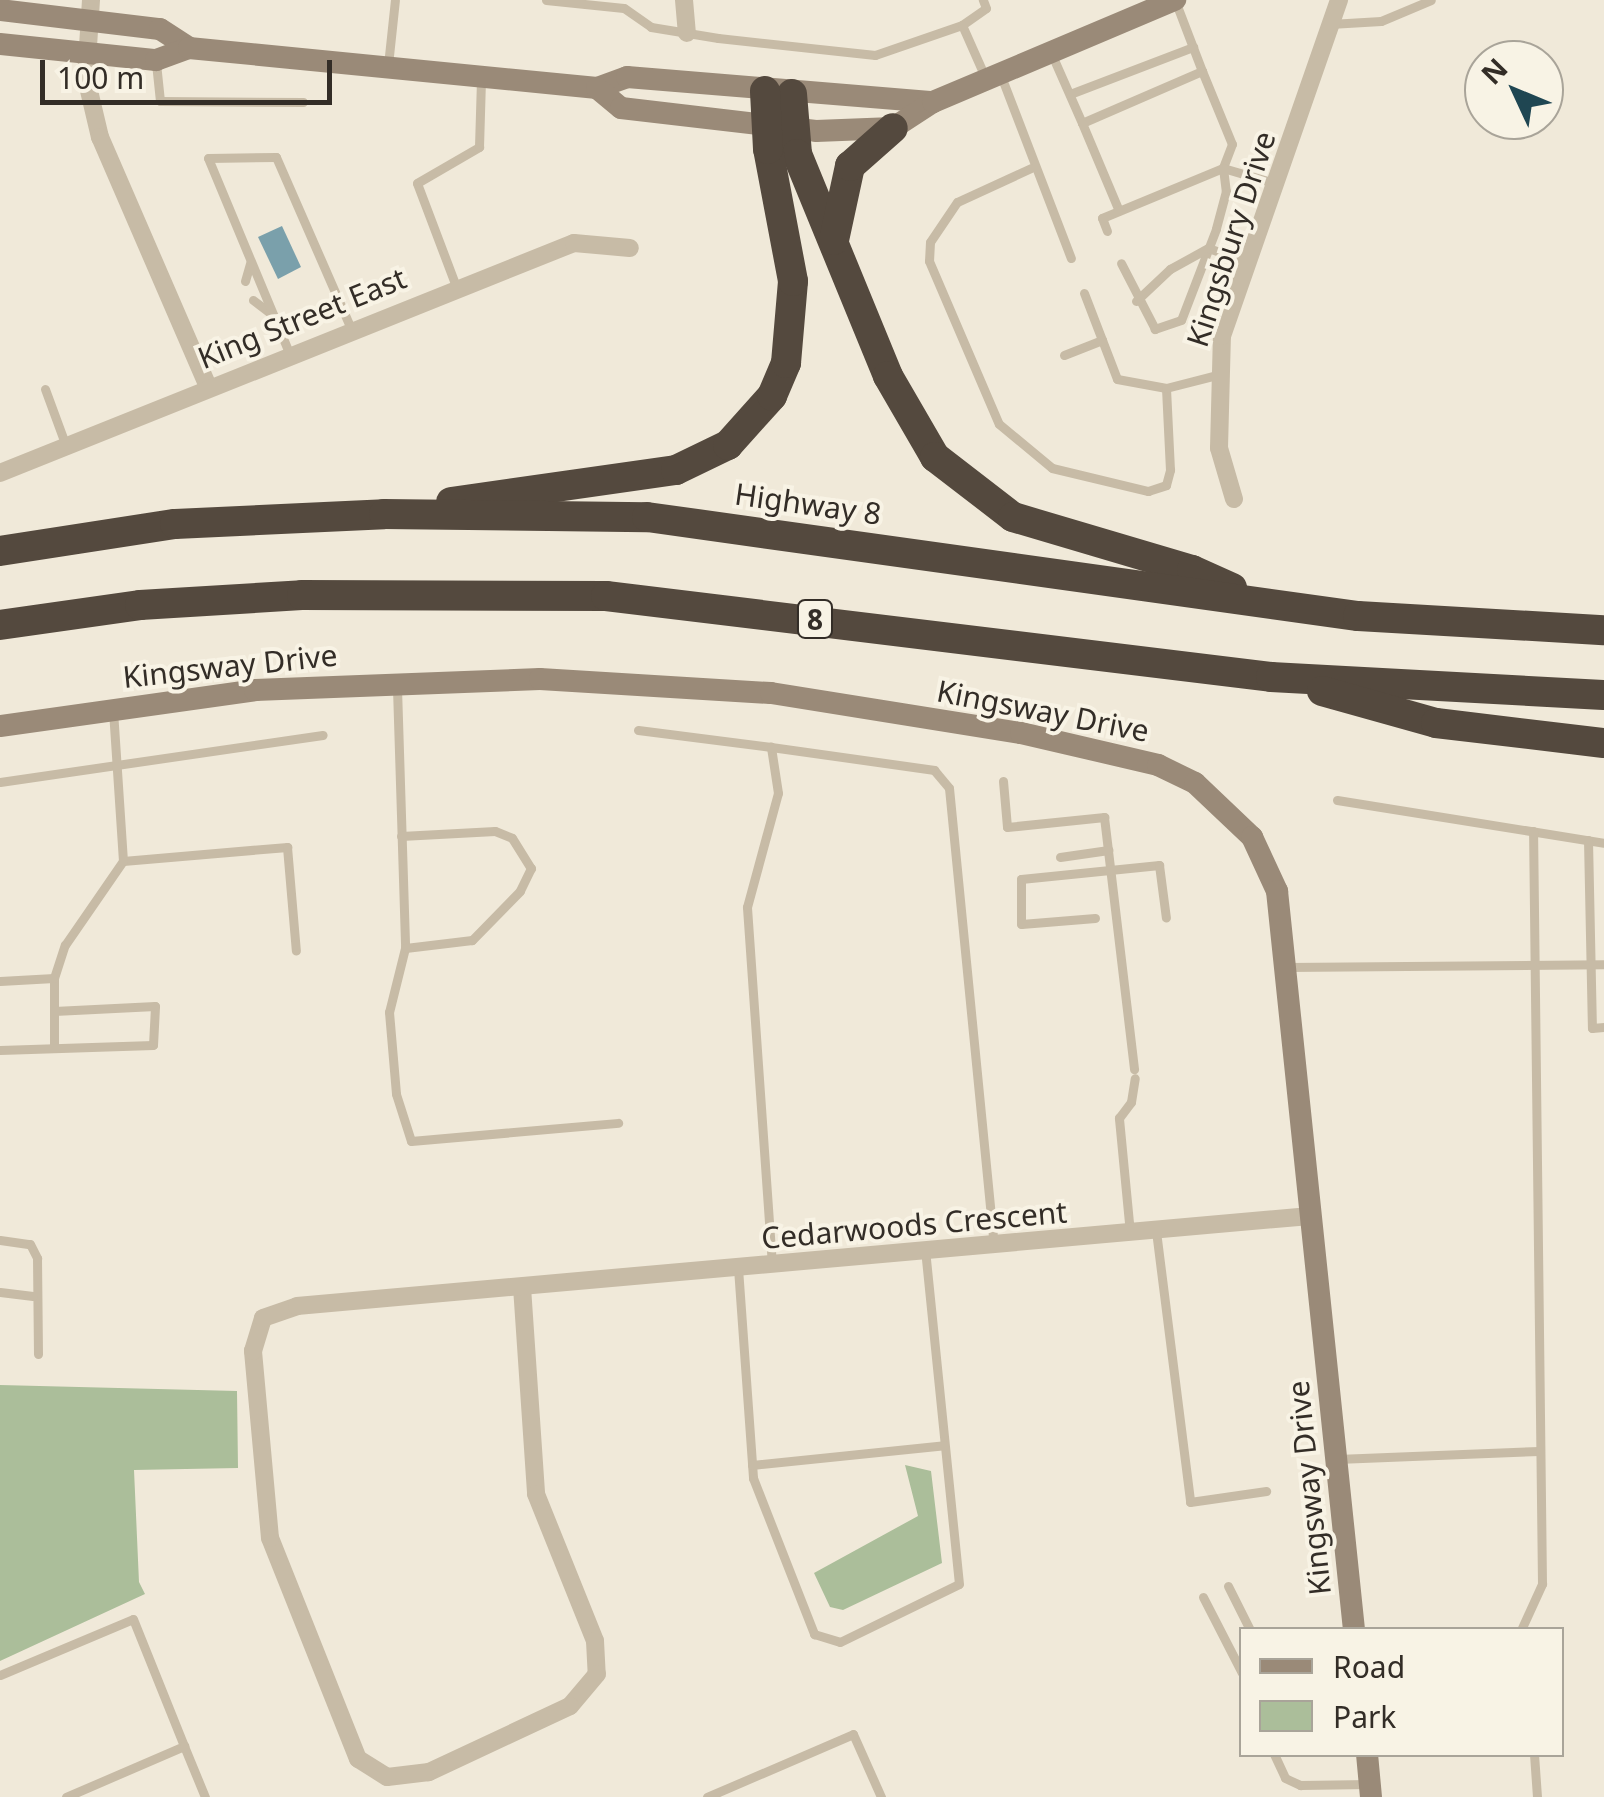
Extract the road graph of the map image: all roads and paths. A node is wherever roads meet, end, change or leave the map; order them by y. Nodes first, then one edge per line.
1 (394, 0) edge
2 (546, 0) edge
3 (684, 0) edge
4 (983, 0) edge
5 (1175, 0) edge
6 (1339, 0) edge
7 (1431, 0) edge
8 (0, 10) edge
9 (90, 10) edge
10 (1330, 24) junction
11 (962, 25) junction
12 (687, 33) junction
13 (0, 44) edge
14 (188, 48) junction
15 (1193, 48) junction
16 (1051, 52) junction
17 (86, 54) junction
18 (156, 60) junction
19 (388, 65) junction
20 (1202, 70) junction
21 (481, 74) junction
22 (994, 79) junction
23 (597, 88) junction
24 (778, 92) junction
25 (1070, 94) junction
26 (303, 102) dead end
27 (933, 102) junction
28 (1082, 124) junction
29 (780, 128) junction
30 (893, 128) junction
31 (1031, 168) junction
32 (1223, 168) junction
33 (1276, 184) junction
34 (1119, 211) junction
35 (1107, 230) dead end
36 (834, 243) junction
37 (630, 248) dead end
38 (1208, 248) junction
39 (1071, 258) dead end
40 (1248, 262) junction
41 (250, 263) junction
42 (1120, 263) dead end
43 (245, 281) dead end
44 (458, 289) junction
45 (1084, 293) dead end
46 (253, 300) dead end
47 (1136, 300) junction
48 (273, 315) junction
49 (352, 331) junction
50 (1102, 340) junction
51 (290, 355) junction
52 (1064, 356) dead end
53 (1217, 375) junction
54 (45, 388) dead end
55 (208, 388) junction
56 (1166, 388) junction
57 (66, 446) junction
58 (0, 473) edge
59 (1234, 499) dead end
60 (384, 514) junction
61 (0, 551) edge
62 (1262, 602) junction
63 (0, 625) edge
64 (1604, 630) edge
65 (1270, 677) junction
66 (397, 680) junction
67 (1604, 695) edge
68 (113, 708) junction
69 (0, 726) edge
70 (638, 730) dead end
71 (322, 735) dead end
72 (1604, 743) edge
73 (771, 746) junction
74 (117, 765) junction
75 (1004, 781) dead end
76 (0, 782) edge
77 (1337, 800) dead end
78 (1533, 831) junction
79 (401, 836) junction
80 (1588, 840) junction
81 (1604, 843) edge
82 (1108, 850) junction
83 (1060, 857) dead end
84 (123, 861) junction
85 (1110, 870) junction
86 (1095, 918) dead end
87 (1166, 918) dead end
88 (405, 948) junction
89 (296, 951) dead end
90 (1588, 964) junction
91 (1604, 964) edge
92 (1534, 965) junction
93 (1285, 967) junction
94 (54, 978) junction
95 (0, 982) edge
96 (54, 1011) junction
97 (1604, 1027) edge
98 (54, 1048) junction
99 (0, 1050) edge
100 (618, 1123) dead end
101 (1310, 1216) junction
102 (1156, 1231) junction
103 (1130, 1233) junction
104 (0, 1240) edge
105 (994, 1245) junction
106 (925, 1251) junction
107 (772, 1265) junction
108 (738, 1268) junction
109 (522, 1287) junction
110 (0, 1292) edge
111 (33, 1296) junction
112 (38, 1354) dead end
113 (944, 1445) junction
114 (1539, 1451) junction
115 (1336, 1458) junction
116 (752, 1465) junction
117 (1266, 1492) dead end
118 (1228, 1586) dead end
119 (1204, 1597) dead end
120 (1248, 1627) edge
121 (1354, 1627) edge
122 (1521, 1627) edge
123 (1239, 1667) edge
124 (0, 1674) edge
125 (184, 1746) junction
126 (1275, 1757) edge
127 (1367, 1757) edge
128 (1534, 1757) edge
129 (1371, 1791) edge
130 (66, 1797) edge
131 (204, 1797) edge
132 (707, 1797) edge
133 (881, 1797) edge
134 (1536, 1797) edge

1 - 19 lane
2 - 12 lane
3 - 12 street
4 - 11 lane
5 - 15 lane
5 - 16 street
6 - 10 street, Kingsbury Drive
7 - 10 lane
8 - 9 street
9 - 14 street
9 - 17 street
10 - 33 street, Kingsbury Drive
11 - 12 lane
11 - 22 lane
13 - 17 street
14 - 18 street
14 - 19 street
15 - 20 lane
15 - 25 lane
16 - 22 street
16 - 25 lane
17 - 18 street
17 - 55 street
18 - 26 lane
19 - 21 street
20 - 28 lane
20 - 32 lane
21 - 23 street
21 - 44 lane
22 - 27 street
22 - 31 lane
23 - 24 street
23 - 29 street
24 - 27 street
24 - 29 highway
25 - 28 lane
27 - 30 street
28 - 34 lane
29 - 30 street
29 - 36 highway
29 - 60 highway
30 - 36 highway
31 - 39 lane
31 - 56 lane
32 - 33 lane
32 - 34 lane
32 - 38 lane
33 - 40 street, Kingsbury Drive
34 - 35 lane
36 - 62 highway
37 - 44 street, King Street East
38 - 40 lane
38 - 47 lane
38 - 47 lane
40 - 53 street, Kingsbury Drive
41 - 43 lane
41 - 48 lane
41 - 49 lane
42 - 47 lane
44 - 49 street, King Street East
45 - 50 lane
46 - 48 lane
48 - 51 lane
49 - 51 street, King Street East
50 - 52 lane
50 - 56 lane
51 - 55 street, King Street East
53 - 56 lane
53 - 59 street, Kingsbury Drive
54 - 57 lane
55 - 57 street, King Street East
57 - 58 street, King Street East
60 - 61 highway, Highway 8
60 - 62 highway, Highway 8
62 - 64 highway, Highway 8
63 - 65 highway, 8
65 - 67 highway, 8
65 - 72 highway
66 - 68 street, Kingsway Drive
66 - 79 lane
66 - 93 street, Kingsway Drive
68 - 69 street, Kingsway Drive
68 - 74 lane
70 - 73 lane
71 - 74 lane
73 - 105 lane
73 - 107 lane
74 - 76 lane
74 - 84 lane
75 - 82 lane
77 - 78 lane
78 - 80 lane
78 - 92 lane
79 - 88 lane
79 - 88 lane
80 - 81 lane
80 - 90 lane
82 - 83 lane
82 - 85 lane
84 - 89 lane
84 - 94 lane
85 - 86 lane
85 - 87 lane
85 - 103 lane
88 - 100 lane
90 - 91 lane
90 - 92 lane
90 - 97 lane
92 - 93 lane
92 - 114 lane
93 - 101 street, Kingsway Drive
94 - 95 lane
94 - 96 lane
96 - 98 lane
96 - 98 lane
98 - 99 lane
101 - 102 street, Cedarwoods Crescent
101 - 115 street, Kingsway Drive
102 - 103 street, Cedarwoods Crescent
102 - 117 lane
103 - 105 street, Cedarwoods Crescent
104 - 111 lane
105 - 106 street, Cedarwoods Crescent
106 - 107 street, Cedarwoods Crescent
106 - 113 lane
107 - 108 street, Cedarwoods Crescent
108 - 109 street, Cedarwoods Crescent
108 - 116 lane
109 - 109 street, Cedarwoods Crescent
110 - 111 lane
111 - 112 lane
113 - 116 lane
113 - 116 lane
114 - 115 lane
114 - 122 lane
115 - 121 street, Kingsway Drive
118 - 120 lane
119 - 123 lane
124 - 125 lane
125 - 130 lane
125 - 131 lane
126 - 129 lane
127 - 129 street
128 - 134 lane
132 - 133 lane

